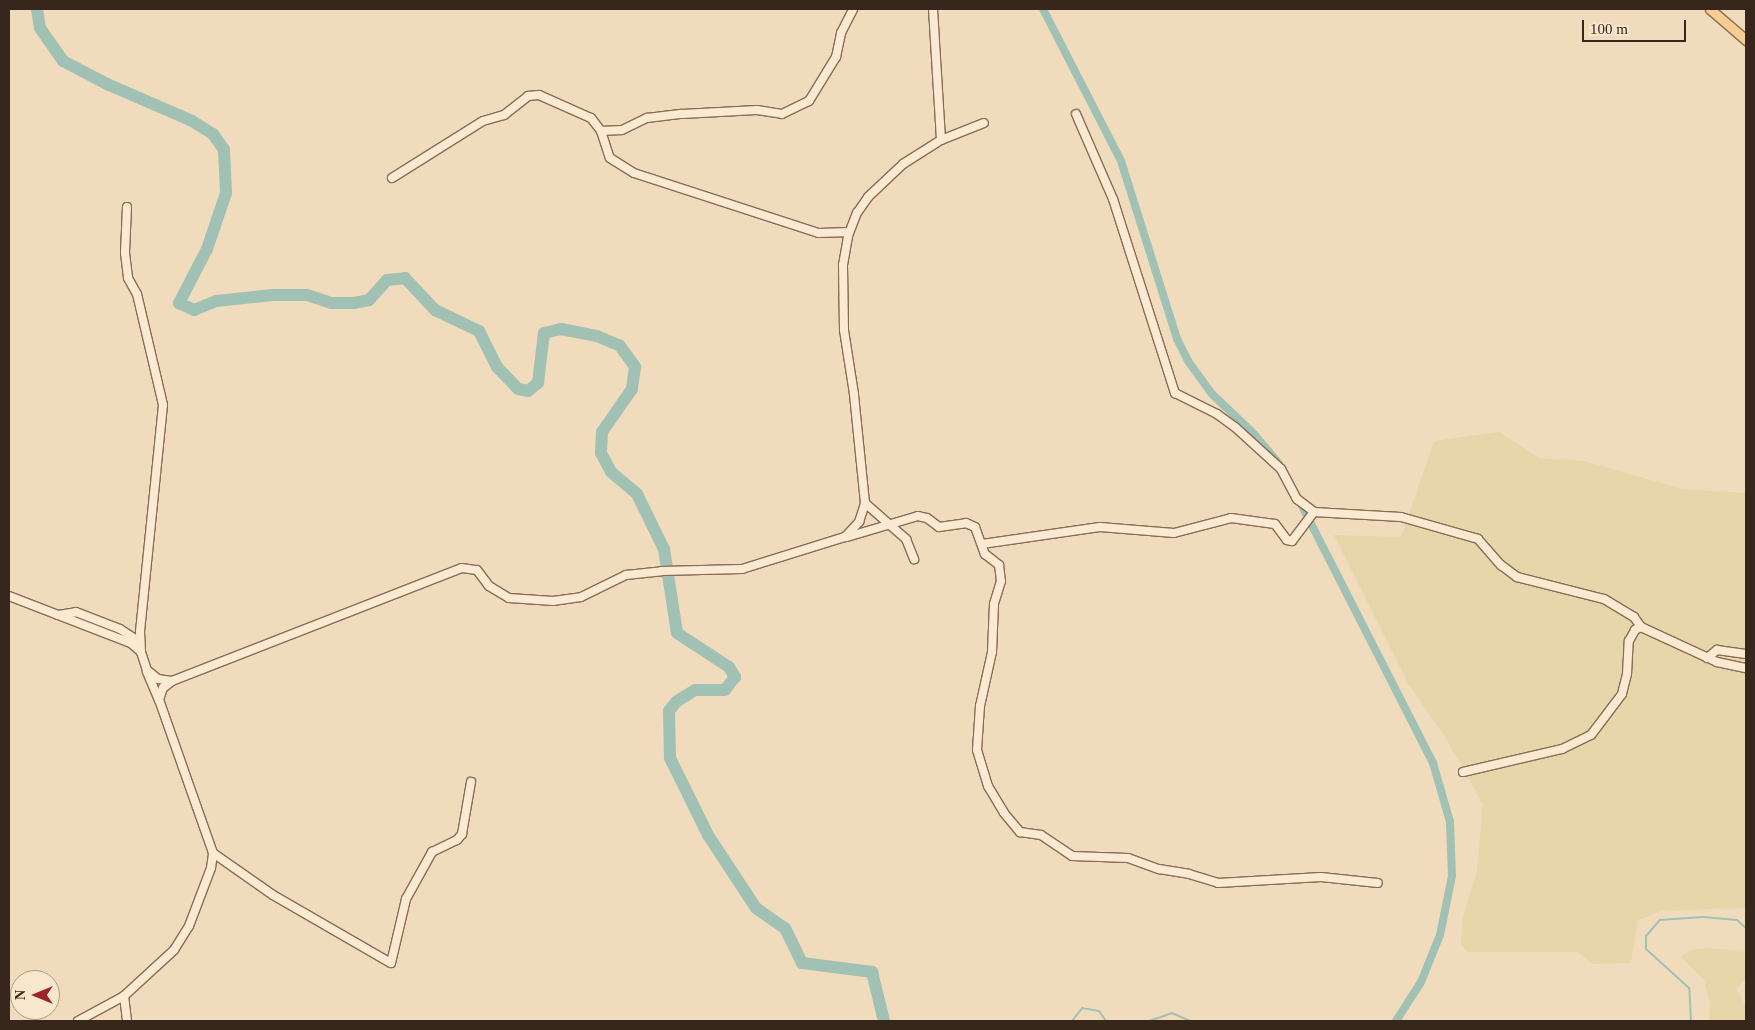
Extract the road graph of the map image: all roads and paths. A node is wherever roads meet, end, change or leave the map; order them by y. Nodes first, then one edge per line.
1 (853, 9) edge
2 (933, 9) edge
3 (1710, 9) edge
4 (1746, 40) edge
5 (1076, 114) dead end
6 (984, 123) dead end
7 (601, 131) junction
8 (941, 140) junction
9 (392, 178) dead end
10 (127, 208) dead end
11 (850, 232) junction
12 (865, 503) junction
13 (1314, 512) junction
14 (889, 524) junction
15 (846, 537) junction
16 (982, 544) junction
17 (914, 559) dead end
18 (9, 596) edge
19 (58, 615) junction
20 (1641, 628) junction
21 (140, 642) junction
22 (141, 652) junction
23 (1746, 654) edge
24 (1707, 658) junction
25 (1746, 668) edge
26 (147, 670) junction
27 (172, 681) junction
28 (159, 700) junction
29 (1463, 772) dead end
30 (471, 782) dead end
31 (213, 853) junction
32 (1378, 883) dead end
33 (124, 996) junction
34 (78, 1021) edge
35 (128, 1021) edge

1 - 7 street
2 - 8 street
3 - 4 main road
5 - 13 street
6 - 8 street
7 - 9 street
7 - 11 street
8 - 11 street
10 - 21 street
11 - 12 street
12 - 14 street
12 - 15 street
13 - 16 street
13 - 20 street
14 - 15 street
14 - 16 street
14 - 17 street
15 - 27 street
16 - 32 street
18 - 19 street
19 - 21 street
19 - 22 street
20 - 24 street
20 - 29 street
21 - 22 street
22 - 26 street
23 - 24 street
24 - 25 street
26 - 27 street
26 - 28 street
27 - 28 street
28 - 31 street
30 - 31 street
31 - 33 street
33 - 34 street
33 - 35 street

